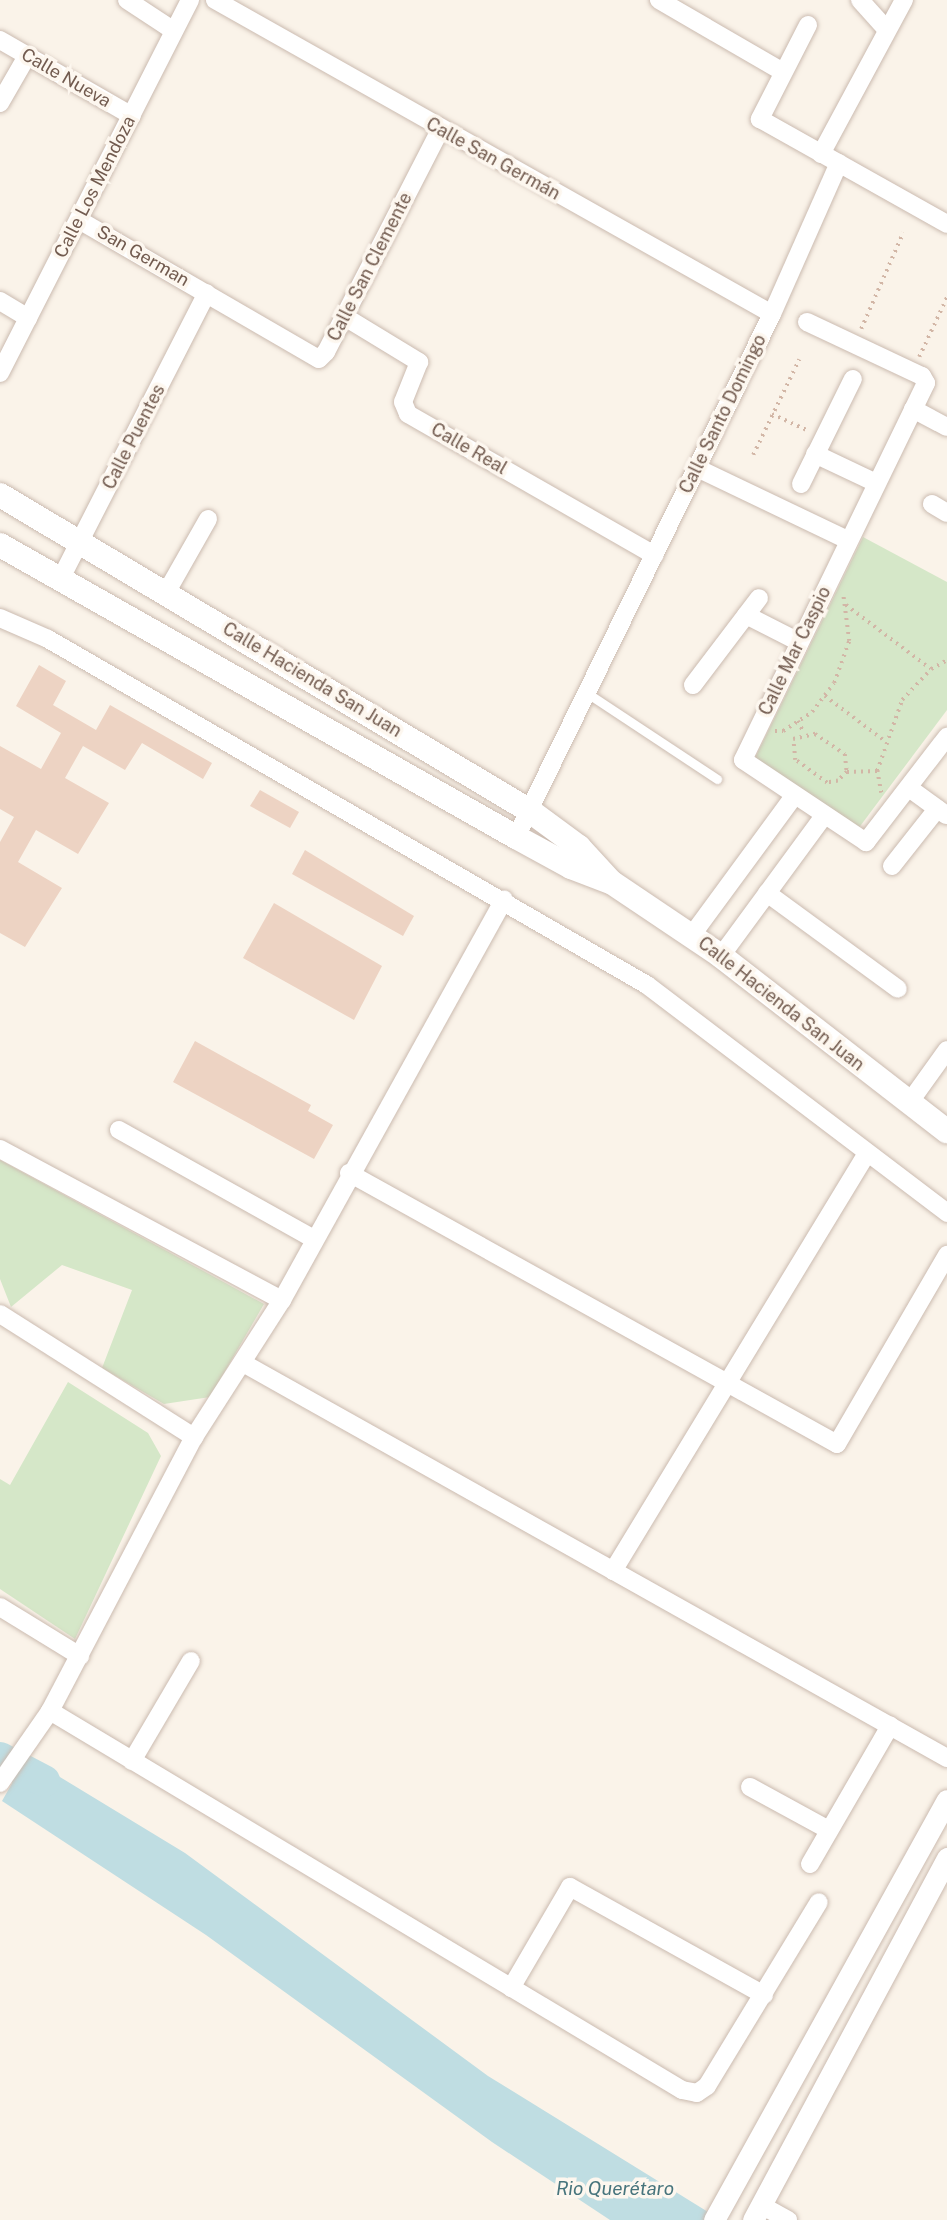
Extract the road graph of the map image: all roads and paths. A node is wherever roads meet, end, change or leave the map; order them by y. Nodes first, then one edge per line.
1 (127, 0) edge
2 (190, 0) edge
3 (215, 0) edge
4 (659, 0) edge
5 (860, 0) edge
6 (904, 0) edge
7 (808, 24) dead end
8 (886, 29) junction
9 (174, 31) junction
10 (0, 40) edge
11 (27, 55) junction
12 (783, 72) junction
13 (0, 103) edge
14 (132, 116) junction
15 (440, 130) junction
16 (821, 154) junction
17 (839, 163) junction
18 (79, 220) junction
19 (947, 224) edge
20 (903, 233) dead end
21 (206, 293) junction
22 (947, 297) edge
23 (0, 301) edge
24 (772, 314) junction
25 (345, 317) junction
26 (28, 318) junction
27 (807, 322) dead end
28 (854, 344) junction
29 (800, 360) dead end
30 (912, 371) junction
31 (0, 373) edge
32 (853, 379) dead end
33 (913, 409) junction
34 (772, 414) junction
35 (947, 428) edge
36 (823, 438) junction
37 (816, 454) junction
38 (753, 455) dead end
39 (697, 468) junction
40 (876, 483) junction
41 (801, 484) dead end
42 (0, 495) edge
43 (208, 519) dead end
44 (847, 540) junction
45 (80, 543) junction
46 (0, 545) edge
47 (654, 555) junction
48 (834, 569) junction
49 (60, 580) junction
50 (166, 593) junction
51 (759, 598) dead end
52 (844, 604) junction
53 (746, 615) junction
54 (0, 618) edge
55 (799, 642) junction
56 (947, 660) edge
57 (930, 669) junction
58 (693, 685) dead end
59 (587, 693) junction
60 (825, 695) junction
61 (799, 721) junction
62 (755, 731) junction
63 (804, 733) junction
64 (947, 737) edge
65 (885, 741) junction
66 (877, 771) junction
67 (848, 772) junction
68 (717, 779) dead end
69 (909, 788) junction
70 (794, 796) junction
71 (530, 810) junction
72 (942, 813) edge
73 (824, 816) junction
74 (885, 819) junction
75 (516, 837) junction
76 (892, 866) dead end
77 (611, 882) junction
78 (767, 893) junction
79 (504, 899) junction
80 (692, 935) junction
81 (721, 956) junction
82 (898, 989) dead end
83 (947, 1050) edge
84 (909, 1102) junction
85 (119, 1130) dead end
86 (947, 1130) edge
87 (0, 1149) edge
88 (867, 1153) junction
89 (349, 1173) junction
90 (947, 1213) edge
91 (314, 1239) junction
92 (947, 1255) edge
93 (282, 1300) junction
94 (0, 1314) edge
95 (243, 1363) junction
96 (729, 1381) junction
97 (194, 1437) junction
98 (613, 1571) junction
99 (0, 1606) edge
100 (79, 1656) junction
101 (191, 1661) dead end
102 (50, 1712) junction
103 (890, 1726) junction
104 (947, 1758) edge
105 (132, 1761) junction
106 (0, 1783) edge
107 (750, 1787) dead end
108 (947, 1800) edge
109 (829, 1830) junction
110 (947, 1858) edge
111 (810, 1864) dead end
112 (819, 1902) dead end
113 (511, 1988) junction
114 (765, 1995) junction
115 (757, 2212) edge
116 (716, 2215) edge
117 (788, 2220) edge

1 - 9 street
2 - 9 street, Calle Los Mendoza
3 - 15 street, Calle San Germán
4 - 12 street
5 - 8 street
6 - 8 street
7 - 12 street
8 - 16 street
9 - 14 street, Calle Los Mendoza
10 - 11 street, Calle Nueva
11 - 13 street
11 - 14 street, Calle Nueva
12 - 16 street
14 - 18 street, Calle Los Mendoza
15 - 24 street, Calle San Germán
15 - 25 street, Calle San Clemente
16 - 17 street
17 - 19 street
17 - 24 street, Calle Santo Domingo
18 - 21 street, San German
18 - 26 street, Calle Los Mendoza
20 - 28 path
21 - 25 street, Calle San Clemente
21 - 45 street, Calle Puentes
22 - 30 path
23 - 26 street
24 - 39 street, Calle Santo Domingo
25 - 47 street, Calle Real
26 - 31 street, Calle Los Mendoza
27 - 28 street
28 - 30 street
29 - 34 path
30 - 33 street, Calle Mar Caspio
32 - 36 street
33 - 35 street
33 - 40 street, Calle Mar Caspio
34 - 36 path
34 - 38 path
36 - 37 street
37 - 40 street
37 - 41 street
39 - 44 street
39 - 47 street, Calle Santo Domingo
40 - 44 street, Calle Mar Caspio
42 - 45 main road, Calle Hacienda San Juan
43 - 50 street
44 - 48 street, Calle Mar Caspio
45 - 49 street, Calle Puentes
45 - 50 main road, Calle Hacienda San Juan
46 - 49 main road, Calle Hacienda San Juan
47 - 59 street, Calle Santo Domingo
48 - 52 path
48 - 55 street, Calle Mar Caspio
49 - 75 main road, Calle Hacienda San Juan
50 - 71 main road, Calle Hacienda San Juan
51 - 53 street
52 - 57 path
52 - 60 path
53 - 55 street
53 - 58 street
54 - 79 street
55 - 62 street, Calle Mar Caspio
56 - 57 path
57 - 65 path
59 - 68 lane
59 - 71 street, Calle Santo Domingo
60 - 61 path
60 - 65 path
61 - 62 path
61 - 63 path
62 - 70 street, Calle Mar Caspio
63 - 67 path
63 - 67 path
64 - 69 street
65 - 66 path
66 - 67 path
66 - 74 path
69 - 72 street
69 - 74 street
70 - 73 street, Calle Mar Caspio
70 - 80 street
71 - 75 street, Calle Santo Domingo
71 - 77 main road, Calle Hacienda San Juan
72 - 76 street
73 - 74 street, Calle Mar Caspio
73 - 78 street
75 - 77 main road, Calle Hacienda San Juan
77 - 80 main road, Calle Hacienda San Juan
78 - 81 street
78 - 82 street
79 - 88 street
79 - 89 street
80 - 81 main road, Calle Hacienda San Juan
81 - 84 main road, Calle Hacienda San Juan
83 - 84 street
84 - 86 main road, Calle Hacienda San Juan
85 - 91 street
87 - 93 street
88 - 90 street
88 - 96 street
89 - 91 street
89 - 96 street
91 - 93 street
92 - 96 street
93 - 95 street
94 - 97 street
95 - 97 street
95 - 98 street
96 - 98 street
97 - 100 street
98 - 103 street
99 - 100 street
100 - 102 street
101 - 105 street
102 - 105 street
102 - 106 street
103 - 104 street
103 - 109 street
105 - 113 street
107 - 109 street
108 - 116 street
109 - 111 street
110 - 115 street
112 - 114 street
113 - 114 street
113 - 114 street
115 - 117 street

